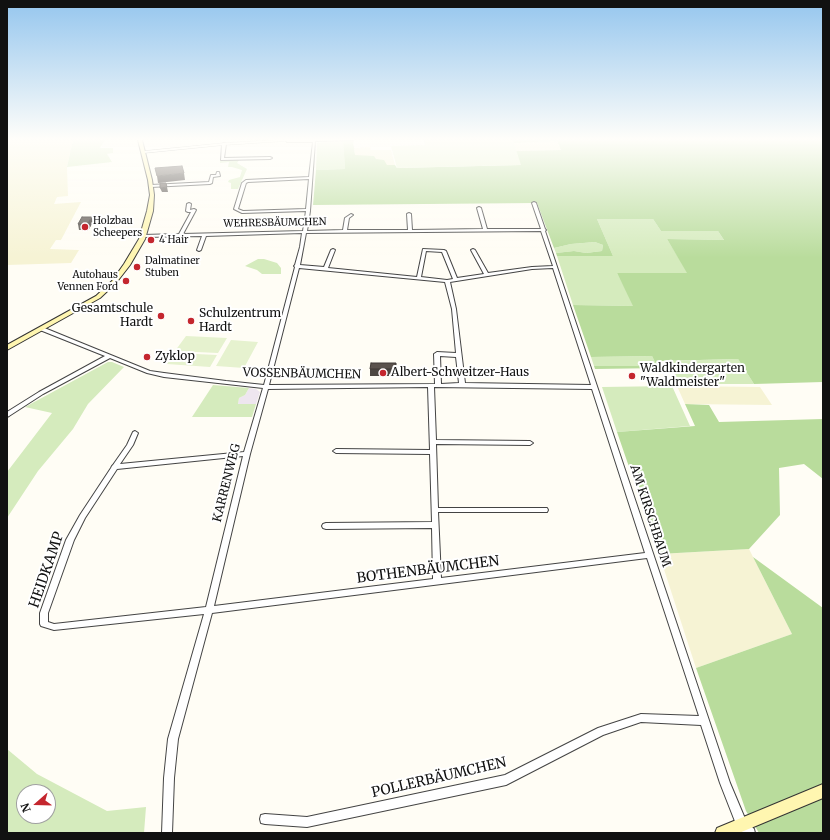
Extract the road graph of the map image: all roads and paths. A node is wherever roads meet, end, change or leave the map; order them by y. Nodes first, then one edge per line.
1 (150, 179) edge
2 (211, 179) edge
3 (285, 179) edge
4 (310, 179) edge
5 (151, 186) junction
6 (534, 203) dead end
7 (189, 204) dead end
8 (479, 208) dead end
9 (308, 210) junction
10 (409, 214) dead end
11 (351, 215) dead end
12 (485, 230) junction
13 (544, 230) junction
14 (345, 231) junction
15 (410, 231) junction
16 (305, 232) junction
17 (181, 234) junction
18 (205, 234) junction
19 (143, 236) junction
20 (199, 250) dead end
21 (333, 250) dead end
22 (473, 250) dead end
23 (296, 266) junction
24 (556, 267) junction
25 (326, 268) junction
26 (486, 274) junction
27 (419, 278) junction
28 (455, 279) junction
29 (447, 281) junction
30 (42, 329) junction
31 (7, 348) edge
32 (458, 355) junction
33 (110, 356) junction
34 (435, 385) junction
35 (462, 385) junction
36 (266, 387) junction
37 (595, 387) junction
38 (7, 415) edge
39 (135, 433) dead end
40 (432, 442) junction
41 (530, 443) dead end
42 (336, 452) dead end
43 (432, 452) junction
44 (247, 454) junction
45 (114, 467) junction
46 (435, 510) junction
47 (545, 510) dead end
48 (435, 525) junction
49 (326, 526) dead end
50 (649, 555) junction
51 (437, 582) junction
52 (209, 610) junction
53 (704, 721) junction
54 (823, 791) edge
55 (265, 819) dead end
56 (746, 829) edge
57 (168, 832) edge
58 (722, 833) edge

1 - 5 main road
2 - 5 street
3 - 9 street
4 - 9 street, KARRENWEG
5 - 19 main road
6 - 13 street, AM KIRSCHBAUM
7 - 17 street
8 - 12 street
9 - 16 street, KARRENWEG
10 - 15 street
11 - 14 street
12 - 13 street, WEHRESBÄUMCHEN
12 - 15 street, WEHRESBÄUMCHEN
13 - 24 street, AM KIRSCHBAUM
14 - 15 street, WEHRESBÄUMCHEN
14 - 16 street, WEHRESBÄUMCHEN
16 - 18 street, WEHRESBÄUMCHEN
16 - 23 street, KARRENWEG
17 - 18 street, WEHRESBÄUMCHEN
17 - 19 street, WEHRESBÄUMCHEN
18 - 20 street
19 - 30 main road
21 - 25 street
22 - 26 street
23 - 25 street
23 - 36 street, KARRENWEG
24 - 26 street
24 - 37 street, AM KIRSCHBAUM
25 - 27 street
26 - 28 street
27 - 28 street
27 - 29 street
28 - 29 street
29 - 32 street
30 - 31 main road
30 - 33 street, VOSSENBÄUMCHEN
32 - 34 street
32 - 35 street
33 - 36 street, VOSSENBÄUMCHEN
33 - 38 street
34 - 35 street, VOSSENBÄUMCHEN
34 - 36 street, VOSSENBÄUMCHEN
34 - 40 street
35 - 37 street, VOSSENBÄUMCHEN
36 - 44 street, KARRENWEG
37 - 50 street, AM KIRSCHBAUM
39 - 45 street, HEIDKAMP
40 - 41 street
40 - 43 street
42 - 43 street
43 - 46 street
44 - 45 street
44 - 52 street, KARRENWEG
45 - 52 street, HEIDKAMP
46 - 47 street
46 - 48 street
48 - 49 street
48 - 51 street
50 - 51 street, BOTHENBÄUMCHEN
50 - 53 street, AM KIRSCHBAUM
51 - 52 street, BOTHENBÄUMCHEN
52 - 57 street, KARRENWEG
53 - 55 street, POLLERBÄUMCHEN
53 - 56 street, AM KIRSCHBAUM
54 - 56 main road
56 - 58 main road

